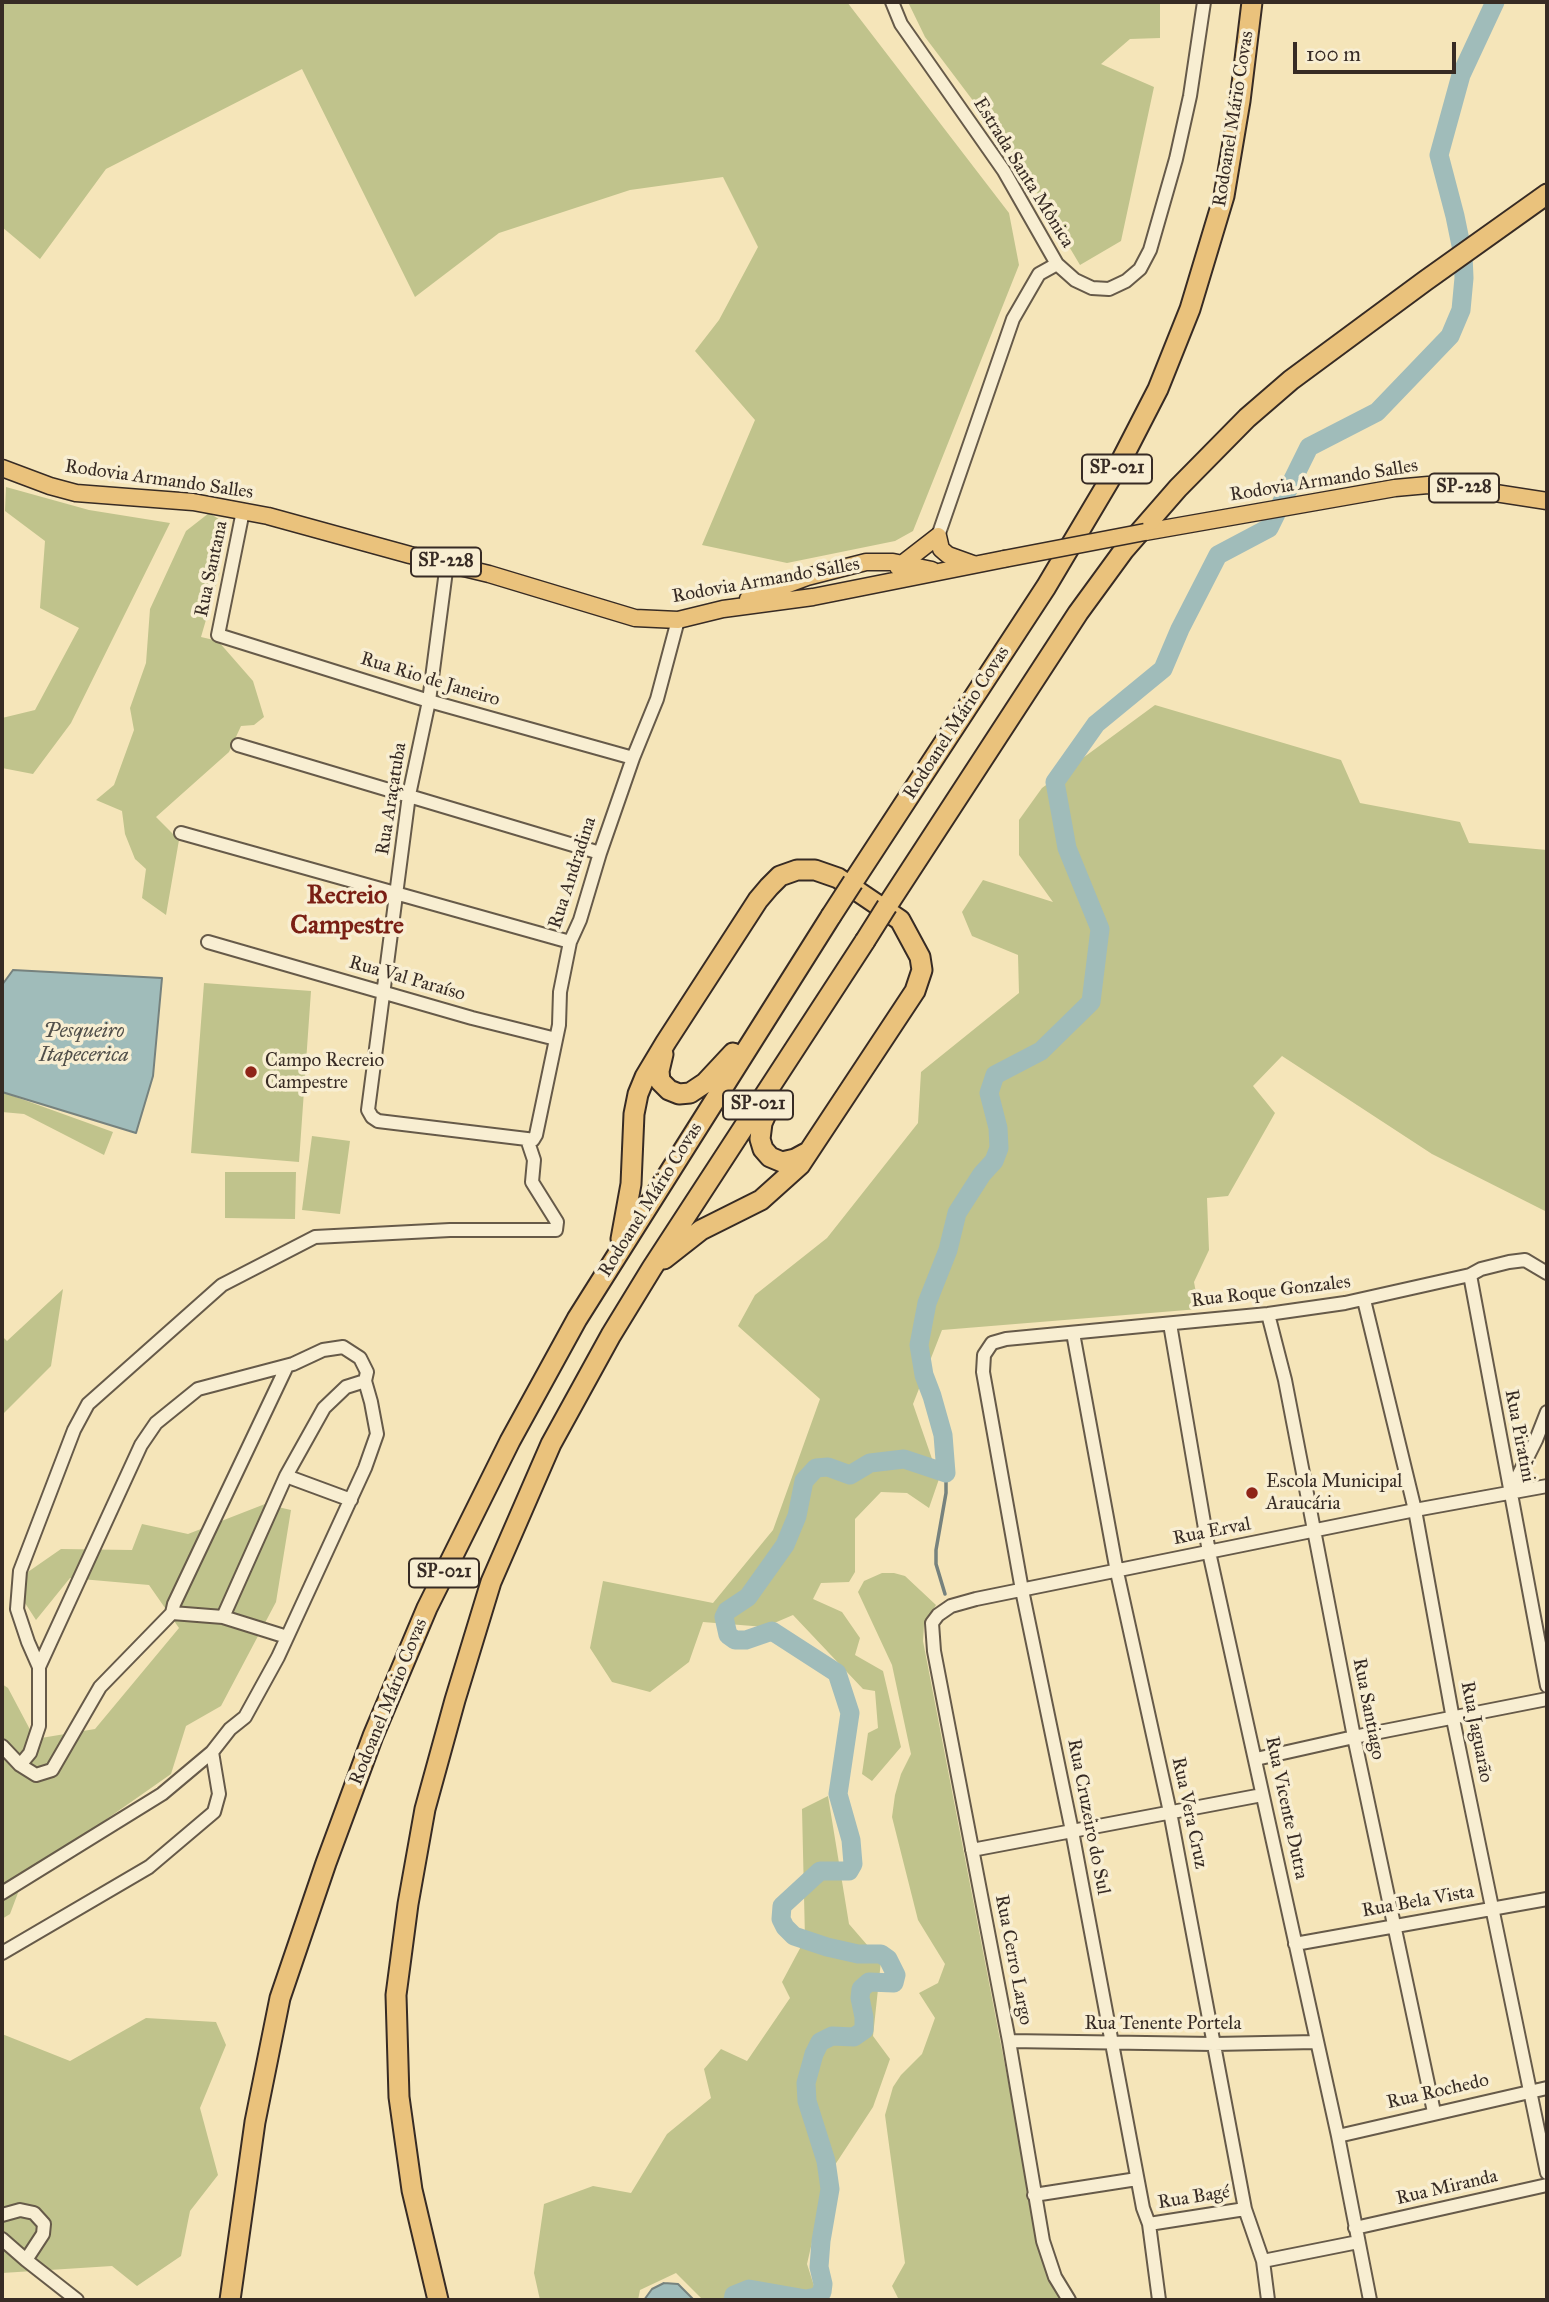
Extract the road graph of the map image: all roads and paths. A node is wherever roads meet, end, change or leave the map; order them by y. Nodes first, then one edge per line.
1 (892, 2) edge
2 (1204, 2) edge
3 (1252, 2) edge
4 (1547, 194) edge
5 (1057, 264) junction
6 (2, 468) edge
7 (1547, 500) edge
8 (243, 511) junction
9 (937, 536) junction
10 (926, 561) junction
11 (447, 563) junction
12 (902, 564) junction
13 (975, 564) junction
14 (946, 571) junction
15 (882, 583) junction
16 (723, 608) junction
17 (678, 620) junction
18 (218, 635) joint
19 (429, 701) junction
20 (237, 745) dead end
21 (633, 758) junction
22 (409, 795) junction
23 (181, 833) dead end
24 (600, 853) junction
25 (397, 894) junction
26 (208, 942) dead end
27 (570, 942) junction
28 (384, 991) junction
29 (764, 1019) junction
30 (556, 1039) junction
31 (666, 1042) junction
32 (792, 1052) junction
33 (527, 1139) junction
34 (812, 1149) junction
35 (618, 1251) junction
36 (652, 1268) junction
37 (1547, 1273) edge
38 (1470, 1275) junction
39 (1364, 1300) junction
40 (1268, 1314) junction
41 (1170, 1324) junction
42 (1073, 1333) junction
43 (992, 1343) joint
44 (287, 1366) junction
45 (365, 1381) junction
46 (1547, 1412) edge
47 (286, 1476) junction
48 (1547, 1486) edge
49 (1510, 1492) junction
50 (351, 1500) junction
51 (1415, 1510) junction
52 (1313, 1532) junction
53 (1209, 1552) junction
54 (1117, 1572) junction
55 (1022, 1590) junction
56 (1547, 1606) edge
57 (1533, 1609) junction
58 (172, 1613) junction
59 (223, 1617) junction
60 (932, 1623) joint
61 (287, 1636) junction
62 (39, 1667) junction
63 (1547, 1686) edge
64 (1547, 1699) edge
65 (1453, 1719) junction
66 (1354, 1737) junction
67 (2, 1746) edge
68 (212, 1752) junction
69 (1256, 1759) junction
70 (20, 1765) junction
71 (1262, 1795) junction
72 (1170, 1812) junction
73 (1072, 1831) junction
74 (972, 1850) junction
75 (2, 1893) edge
76 (1547, 1899) edge
77 (1493, 1909) junction
78 (1393, 1926) junction
79 (1295, 1944) junction
80 (2, 1953) edge
81 (1009, 2040) junction
82 (1316, 2042) junction
83 (1112, 2043) junction
84 (1214, 2044) junction
85 (1547, 2088) edge
86 (1530, 2092) junction
87 (1434, 2112) junction
88 (1338, 2136) junction
89 (1547, 2173) edge
90 (1138, 2179) junction
91 (1547, 2185) edge
92 (1034, 2195) junction
93 (1245, 2209) junction
94 (2, 2215) edge
95 (1149, 2224) junction
96 (1355, 2228) junction
97 (2, 2239) edge
98 (1358, 2242) junction
99 (26, 2260) junction
100 (1263, 2261) junction
101 (77, 2300) edge
102 (230, 2300) edge
103 (438, 2300) edge
104 (1069, 2300) edge
105 (1159, 2300) edge
106 (1268, 2300) edge
107 (1370, 2300) edge

1 - 5 street, Estrada Santa Mônica
2 - 5 street, Estrada Santa Mônica
3 - 29 highway, Rodoanel Mário Covas / SP-021, bridge
4 - 32 highway, Rodoanel Mário Covas / SP-021, bridge
5 - 9 street
6 - 8 main road, Rodovia Armando Salles / SP-228
7 - 13 main road, Rodovia Armando Salles / SP-228, bridge
8 - 11 main road, Rodovia Armando Salles / SP-228
8 - 18 street, Rua Santana
9 - 10 main road
9 - 12 main road
9 - 13 main road
10 - 12 main road
10 - 14 main road
10 - 15 main road
11 - 17 main road, Rodovia Armando Salles / SP-228
11 - 19 street, Rua Araçatuba
12 - 15 main road
12 - 16 main road
13 - 14 main road, Rodovia Armando Salles / SP-228
14 - 15 main road, Rodovia Armando Salles / SP-228
15 - 16 main road, Rodovia Armando Salles / SP-228
16 - 17 main road, Rodovia Armando Salles / SP-228
17 - 21 street, Rua Andradina
18 - 19 street, Rua Rio de Janeiro
19 - 21 street, Rua Rio de Janeiro
19 - 22 street, Rua Araçatuba
20 - 22 street
21 - 24 street, Rua Andradina
22 - 24 street
22 - 25 street, Rua Araçatuba
23 - 25 street
24 - 27 street, Rua Andradina
25 - 27 street
25 - 28 street, Rua Araçatuba
26 - 28 street, Rua Val Paraíso
27 - 30 street, Rua Andradina
28 - 30 street, Rua Val Paraíso
28 - 33 street, Rua Araçatuba
29 - 31 highway
29 - 35 highway, Rodoanel Mário Covas / SP-021
30 - 33 street, Rua Andradina
31 - 34 highway
31 - 35 highway
32 - 34 highway
32 - 36 highway, Rodoanel Mário Covas / SP-021
33 - 62 street
34 - 36 highway
35 - 102 highway, Rodoanel Mário Covas / SP-021
36 - 103 highway, Rodoanel Mário Covas / SP-021
37 - 38 street, Rua Roque Gonzales
38 - 39 street, Rua Roque Gonzales
38 - 49 street, Rua Piratini
39 - 40 street, Rua Roque Gonzales
39 - 51 street, Rua Jaguarão
40 - 41 street, Rua Roque Gonzales
40 - 52 street, Rua Santiago
41 - 42 street, Rua Roque Gonzales
41 - 53 street, Rua Vicente Dutra
42 - 43 street, Rua Roque Gonzales
42 - 54 street, Rua Vera Cruz
43 - 55 street, Rua Cruzeiro do Sul
44 - 45 street
44 - 58 street
44 - 62 street
45 - 47 street
45 - 50 street
46 - 49 street
47 - 50 street
47 - 59 street
48 - 49 street, Rua Erval
49 - 51 street, Rua Erval
49 - 57 street, Rua Piratini
50 - 61 street
51 - 52 street, Rua Erval
51 - 65 street, Rua Jaguarão
52 - 53 street, Rua Erval
52 - 66 street, Rua Santiago
53 - 54 street, Rua Erval
53 - 69 street, Rua Vicente Dutra
54 - 55 street, Rua Erval
54 - 72 street, Rua Vera Cruz
55 - 60 street, Rua Erval
55 - 73 street, Rua Cruzeiro do Sul
56 - 57 street
57 - 63 street, Rua Piratini
58 - 59 street
58 - 70 street
59 - 61 street
60 - 74 street, Rua Cerro Largo
61 - 68 street
62 - 70 street
64 - 65 street
65 - 66 street
65 - 77 street, Rua Jaguarão
66 - 69 street
66 - 78 street, Rua Santiago
67 - 70 street
68 - 75 street
68 - 80 street
69 - 71 street, Rua Vicente Dutra
71 - 72 street
71 - 79 street, Rua Vicente Dutra
72 - 73 street
72 - 84 street, Rua Vera Cruz
73 - 74 street
73 - 83 street, Rua Cruzeiro do Sul
74 - 81 street, Rua Cerro Largo
76 - 77 street, Rua Bela Vista
77 - 78 street, Rua Bela Vista
77 - 86 street, Rua Jaguarão
78 - 79 street, Rua Bela Vista
78 - 87 street, Rua Santiago
79 - 82 street, Rua Vicente Dutra
81 - 83 street, Rua Tenente Portela
81 - 92 street, Rua Cerro Largo
82 - 84 street, Rua Tenente Portela
82 - 88 street, Rua Vicente Dutra
83 - 84 street, Rua Tenente Portela
83 - 90 street, Rua Cruzeiro do Sul
84 - 93 street, Rua Vera Cruz
85 - 86 street, Rua Rochedo
86 - 87 street, Rua Rochedo
86 - 89 street, Rua Jaguarão
87 - 88 street, Rua Rochedo
88 - 96 street, Rua Vicente Dutra
90 - 92 street
90 - 95 street, Rua Cruzeiro do Sul
91 - 96 street, Rua Miranda
92 - 104 street, Rua Cerro Largo
93 - 95 street, Rua Bagé
93 - 100 street, Rua Vera Cruz
94 - 99 street
95 - 105 street, Rua Cruzeiro do Sul
96 - 98 street, Rua Vicente Dutra
97 - 99 street
98 - 100 street
98 - 107 street, Rua Vicente Dutra
99 - 101 street
100 - 106 street, Rua Vera Cruz

